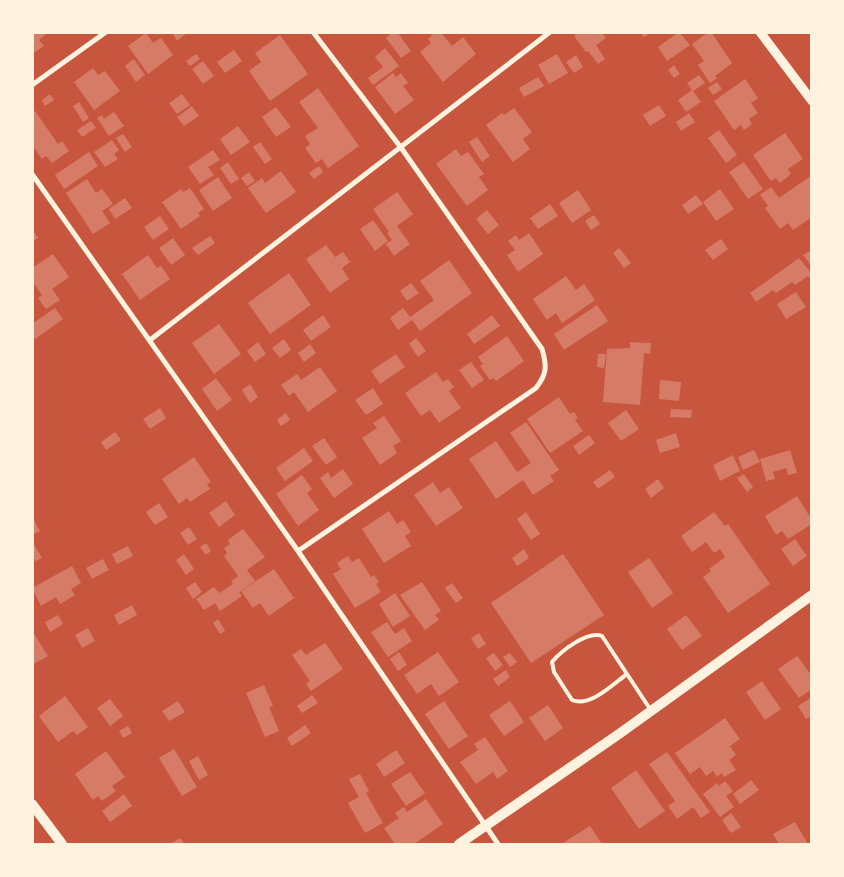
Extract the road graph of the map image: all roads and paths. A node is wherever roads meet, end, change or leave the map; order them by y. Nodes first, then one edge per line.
1 (106, 32) edge
2 (313, 32) edge
3 (550, 32) edge
4 (760, 32) edge
5 (32, 85) edge
6 (812, 101) edge
7 (402, 149) junction
8 (32, 174) edge
9 (150, 340) junction
10 (298, 551) junction
11 (812, 595) edge
12 (627, 674) junction
13 (652, 711) junction
14 (32, 804) edge
15 (484, 827) junction
16 (62, 844) edge
17 (459, 844) edge
18 (498, 844) edge

1 - 5 street
2 - 7 street
3 - 7 street
4 - 6 street
7 - 9 street
7 - 10 street
8 - 9 street
9 - 10 street
10 - 15 street
11 - 13 main road
12 - 12 lane
12 - 13 lane
13 - 15 main road
14 - 16 main road
15 - 17 main road
15 - 18 street

